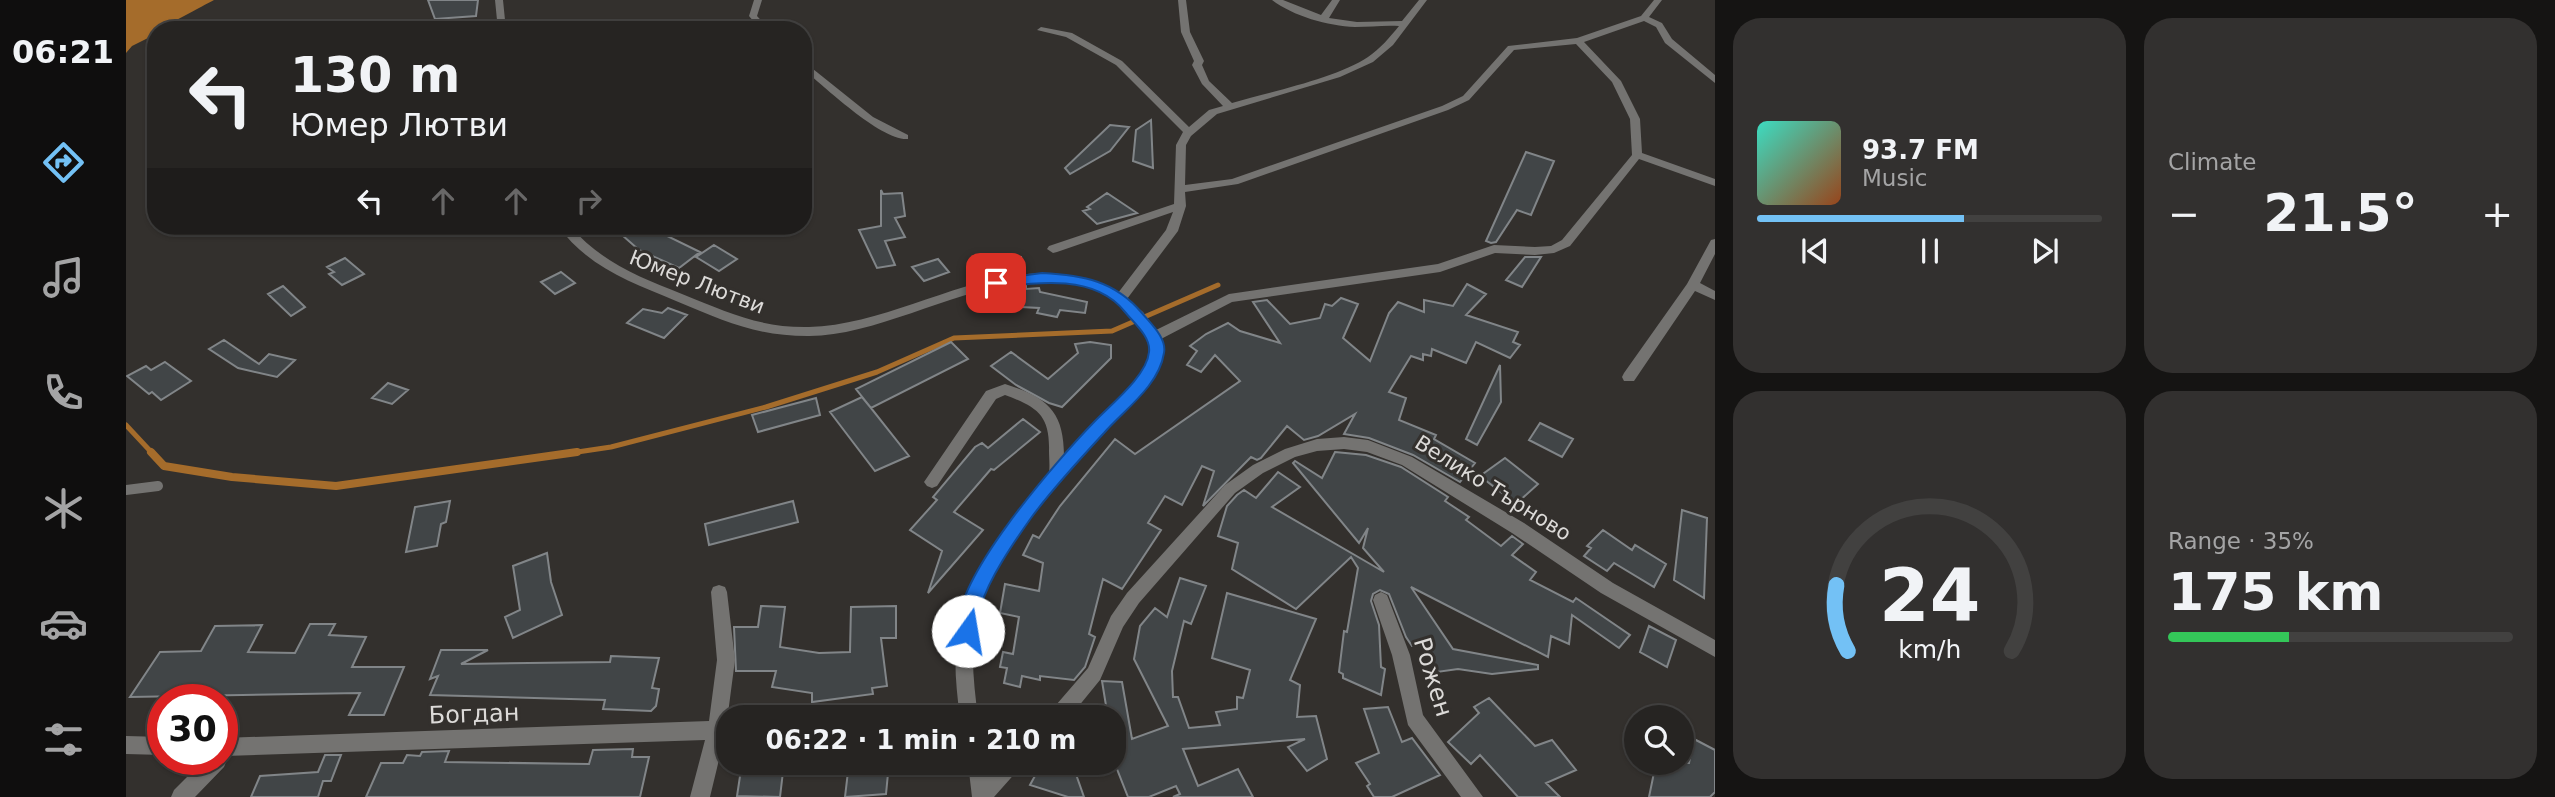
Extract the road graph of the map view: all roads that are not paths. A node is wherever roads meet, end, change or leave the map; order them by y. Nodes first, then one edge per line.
1 (499, 0) edge
2 (758, 0) edge
3 (1182, 0) edge
4 (1276, 0) edge
5 (1336, 0) edge
6 (1423, 0) edge
7 (1658, 0) edge
8 (1324, 18) junction
9 (1644, 18) junction
10 (501, 21) edge
11 (757, 21) edge
12 (1405, 24) junction
13 (1041, 30) dead end
14 (1578, 41) junction
15 (812, 72) edge
16 (1715, 80) edge
17 (1229, 106) junction
18 (1189, 132) junction
19 (904, 137) dead end
20 (1637, 155) junction
21 (1715, 183) edge
22 (1181, 189) junction
23 (1180, 206) junction
24 (571, 235) edge
25 (1715, 243) edge
26 (1053, 249) dead end
27 (1693, 285) junction
28 (1715, 296) edge
29 (1121, 298) junction
30 (1150, 332) junction
31 (1629, 377) dead end
32 (1056, 477) junction
33 (932, 482) dead end
34 (158, 486) dead end
35 (126, 490) edge
36 (719, 592) dead end
37 (1381, 600) dead end
38 (1715, 649) edge
39 (723, 705) edge
40 (968, 705) edge
41 (1068, 705) edge
42 (716, 730) edge
43 (126, 745) edge
44 (147, 746) edge
45 (716, 748) edge
46 (238, 751) edge
47 (202, 775) edge
48 (979, 775) edge
49 (1001, 775) edge
50 (181, 797) edge
51 (700, 797) edge
52 (982, 797) edge
53 (1473, 797) edge

1 - 10 street
2 - 11 street
3 - 17 street
4 - 8 street
5 - 8 street
6 - 12 street
7 - 9 street
8 - 12 street
9 - 14 street
9 - 16 street
12 - 17 street
13 - 18 street
14 - 20 street
14 - 22 street
15 - 19 street
17 - 18 street
18 - 22 street
20 - 21 street
20 - 30 street
22 - 23 street
23 - 26 street
23 - 29 street
24 - 29 street, Юмер Лютви
25 - 27 street
27 - 28 street
27 - 31 street
29 - 30 street, Юмер Лютви
30 - 32 street
32 - 33 street
32 - 40 street
34 - 35 lane
36 - 39 street
37 - 53 street, Рожен
38 - 41 street, Велико Търново
42 - 46 street, Богдан
43 - 44 street
45 - 51 street
47 - 50 street
48 - 52 street
49 - 52 street

